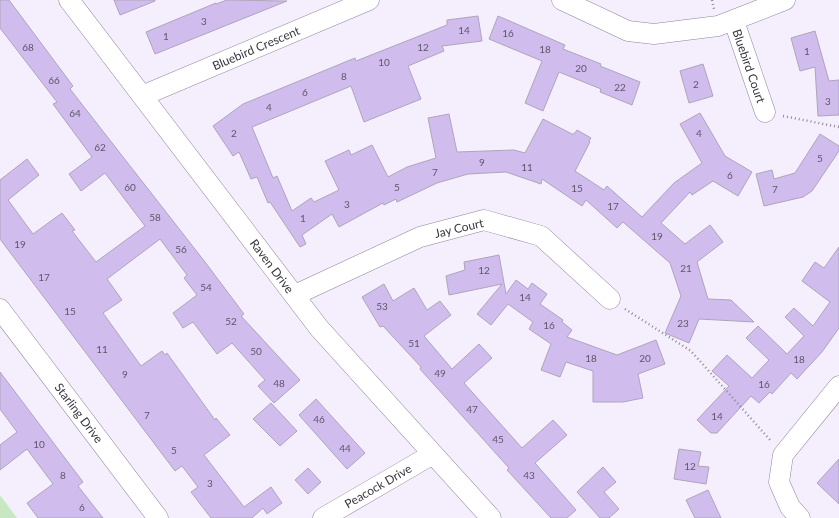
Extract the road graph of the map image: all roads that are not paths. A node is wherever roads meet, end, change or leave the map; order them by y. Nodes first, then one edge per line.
1 (69, 0) edge
2 (369, 0) edge
3 (562, 0) edge
4 (785, 0) edge
5 (734, 21) junction
6 (142, 96) junction
7 (765, 112) road end
8 (295, 295) junction
9 (610, 299) road end
10 (0, 309) edge
11 (839, 386) edge
12 (433, 454) junction
13 (158, 518) edge
14 (323, 518) edge
15 (491, 518) edge
16 (800, 518) edge

1 - 6 street, Raven Drive
2 - 6 street, Bluebird Crescent
3 - 5 street
4 - 5 street
5 - 7 street, Bluebird Court
6 - 8 street, Raven Drive
8 - 9 street, Jay Court
8 - 12 street, Raven Drive
10 - 13 street, Starling Drive
11 - 16 street
12 - 14 street, Peacock Drive
12 - 15 street, Raven Drive

